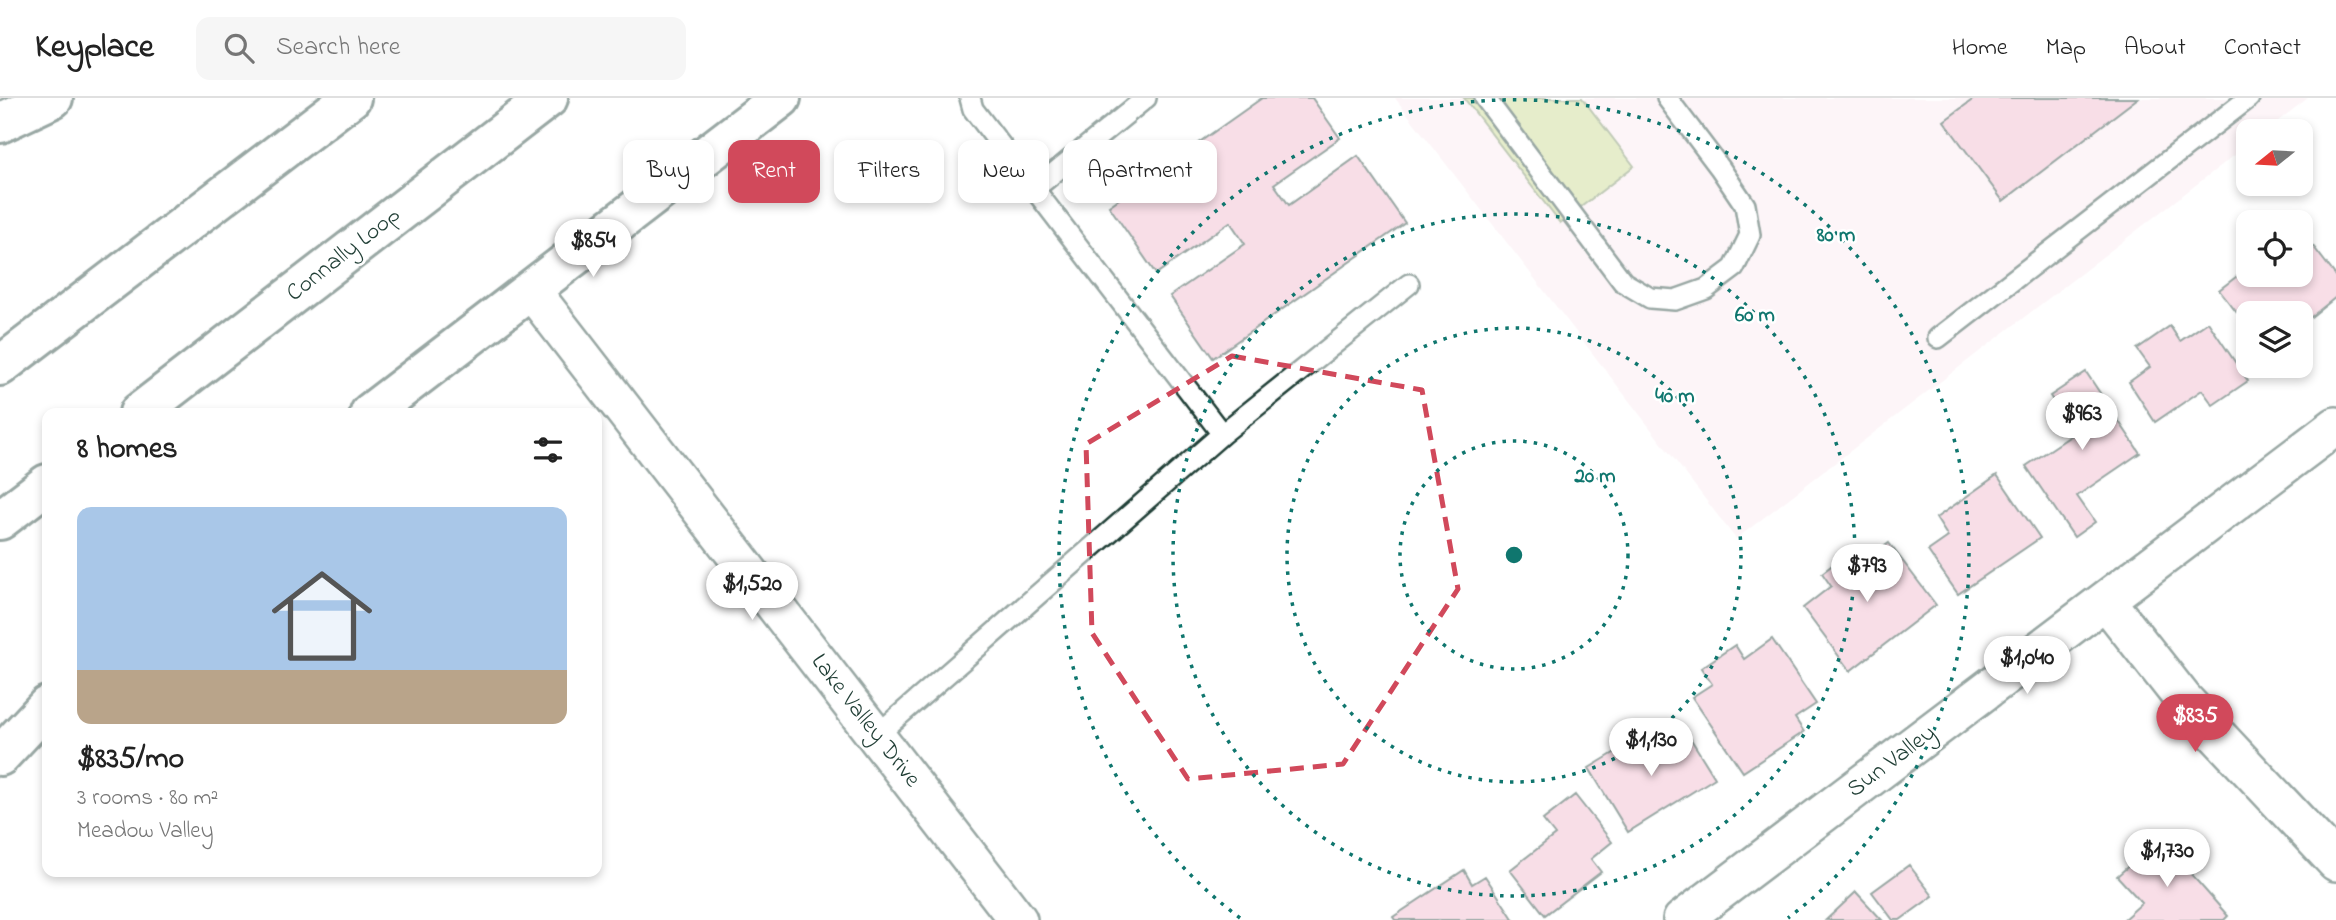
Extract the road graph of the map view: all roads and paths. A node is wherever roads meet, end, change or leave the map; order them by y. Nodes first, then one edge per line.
1 (351, 98) edge
2 (548, 98) edge
3 (781, 98) edge
4 (970, 98) edge
5 (1146, 98) edge
6 (1485, 98) edge
7 (1667, 98) edge
8 (2249, 98) edge
9 (40, 101) edge
10 (0, 123) edge
11 (996, 140) edge
12 (1049, 177) edge
13 (1043, 203) edge
14 (1409, 284) dead end
15 (530, 290) junction
16 (1937, 338) dead end
17 (0, 366) edge
18 (145, 408) edge
19 (377, 408) edge
20 (2336, 426) edge
21 (1222, 434) junction
22 (42, 488) edge
23 (0, 520) edge
24 (2106, 601) junction
25 (42, 711) edge
26 (877, 735) junction
27 (0, 756) edge
28 (2336, 862) edge
29 (1018, 920) edge
30 (1682, 920) edge

1 - 17 main road
2 - 18 main road, Connally Loop
3 - 15 main road
4 - 11 lane
5 - 12 lane
6 - 7 lane
8 - 16 lane
9 - 10 main road
13 - 21 lane
14 - 21 lane
15 - 19 main road
15 - 26 street, Lake Valley Drive
20 - 24 street, Sun Valley
21 - 26 lane
22 - 23 main road
24 - 28 street
24 - 30 street, Sun Valley
25 - 27 main road
26 - 29 street, Lake Valley Drive

